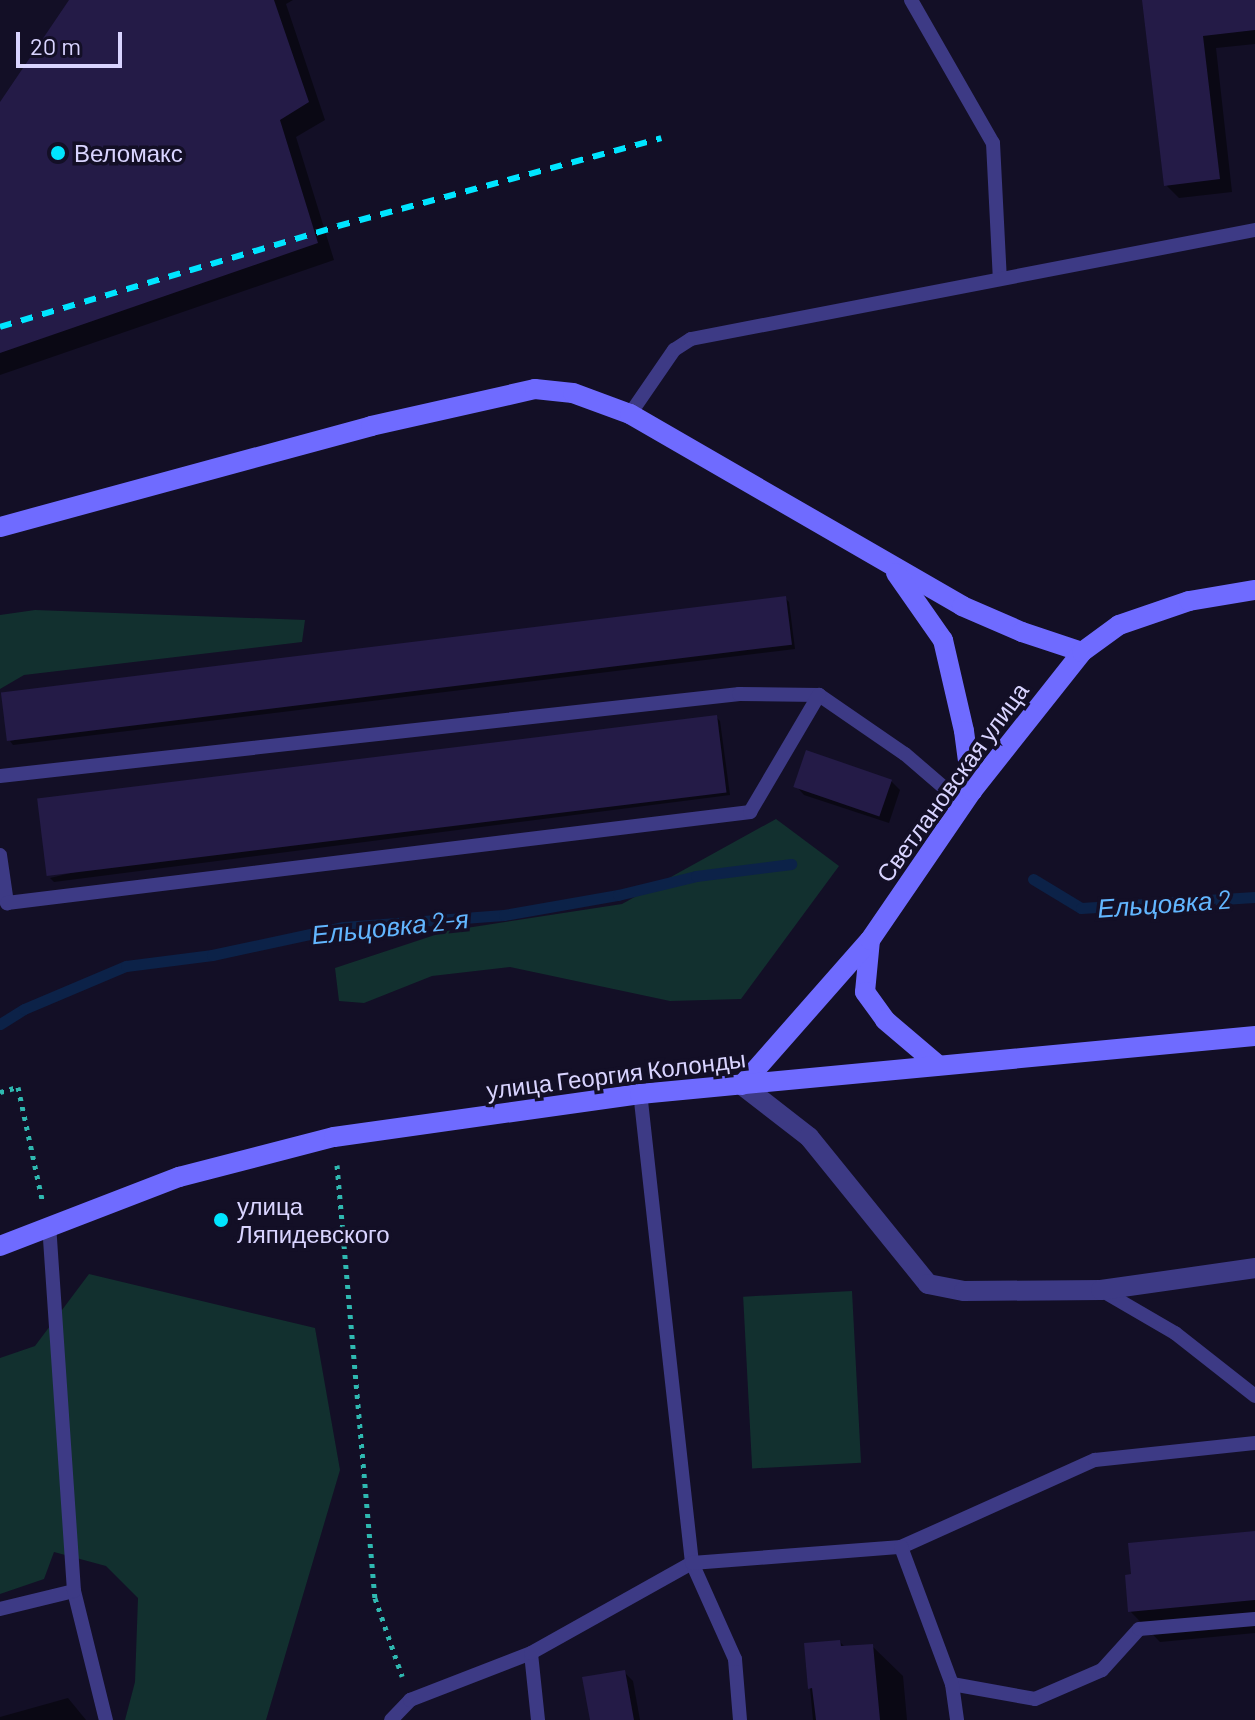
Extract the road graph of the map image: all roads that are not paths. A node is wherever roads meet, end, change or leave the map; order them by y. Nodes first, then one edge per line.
1 (911, 0) edge
2 (1255, 230) edge
3 (1000, 279) junction
4 (630, 414) junction
5 (0, 527) edge
6 (891, 566) junction
7 (1255, 590) edge
8 (1082, 652) junction
9 (819, 695) junction
10 (0, 776) edge
11 (967, 797) junction
12 (0, 855) edge
13 (870, 940) junction
14 (1255, 1036) edge
15 (938, 1065) junction
16 (742, 1085) junction
17 (640, 1094) junction
18 (49, 1228) junction
19 (0, 1246) edge
20 (1255, 1268) edge
21 (1101, 1290) junction
22 (1255, 1396) edge
23 (1255, 1443) edge
24 (901, 1547) junction
25 (692, 1563) junction
26 (74, 1591) junction
27 (0, 1609) edge
28 (1255, 1619) edge
29 (531, 1653) junction
30 (952, 1684) junction
31 (106, 1720) edge
32 (391, 1720) edge
33 (538, 1720) edge
34 (740, 1720) edge
35 (957, 1720) edge

1 - 3 lane
2 - 3 lane
3 - 4 lane
4 - 5 street
4 - 6 street
6 - 8 street
6 - 11 street
7 - 8 street, Светлановская улица
8 - 11 street, Светлановская улица
9 - 10 lane
9 - 11 lane
9 - 12 lane
11 - 13 street, Светлановская улица
13 - 15 street
13 - 16 street, Светлановская улица
14 - 15 street, улица Георгия Колонды
15 - 16 street, улица Георгия Колонды
16 - 17 street, улица Георгия Колонды
16 - 21 street
17 - 18 street, улица Георгия Колонды
17 - 25 lane
18 - 19 street, улица Георгия Колонды
18 - 26 lane
20 - 21 street
21 - 22 lane
23 - 24 lane
24 - 25 lane
24 - 30 lane
25 - 29 lane
25 - 34 lane
26 - 27 lane
26 - 31 lane
28 - 30 lane
29 - 32 lane
29 - 33 lane
30 - 35 lane

